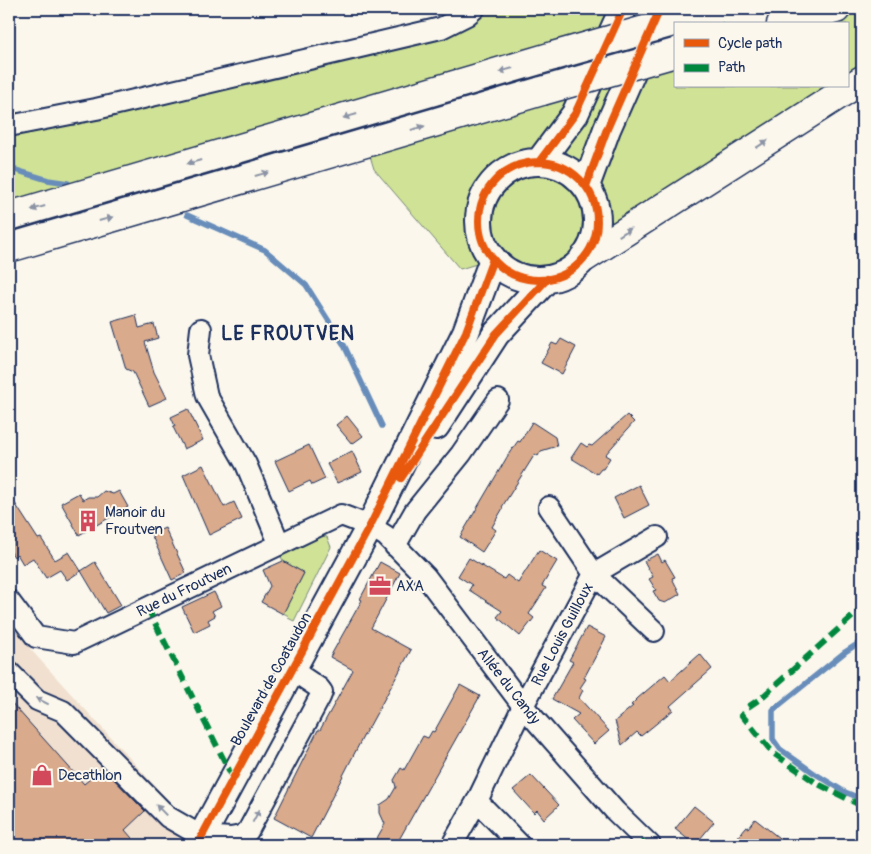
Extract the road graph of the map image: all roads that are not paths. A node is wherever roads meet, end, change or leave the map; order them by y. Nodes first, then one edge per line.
1 (474, 9) edge
2 (623, 9) edge
3 (660, 9) edge
4 (719, 9) edge
5 (836, 9) edge
6 (788, 22) edge
7 (674, 53) edge
8 (862, 80) edge
9 (9, 126) edge
10 (539, 162) junction
11 (586, 186) junction
12 (9, 216) edge
13 (9, 248) edge
14 (584, 258) junction
15 (493, 259) junction
16 (547, 279) junction
17 (201, 329) dead end
18 (498, 400) dead end
19 (549, 507) dead end
20 (370, 526) junction
21 (657, 536) dead end
22 (279, 543) junction
23 (395, 546) junction
24 (594, 574) junction
25 (9, 601) edge
26 (654, 631) dead end
27 (292, 670) junction
28 (9, 672) edge
29 (523, 706) junction
30 (478, 801) junction
31 (199, 841) edge
32 (452, 845) edge
33 (520, 845) edge
34 (650, 845) edge

1 - 9 street
2 - 10 main road
3 - 11 main road
4 -> 12 highway, bridge
5 - 6 highway
13 -> 7 highway, bridge
14 -> 8 highway
10 - 11 main road
10 - 15 main road
11 - 14 main road
14 - 16 main road
15 - 16 main road
15 - 20 main road
16 - 20 main road
17 - 22 street
18 - 23 street
19 - 24 street
20 - 22 street, Rue du Froutven
20 - 23 street, Allée du Candy
20 - 27 main road, Boulevard de Coataudon
21 - 24 street, Rue Louis Guilloux
22 - 25 street, Rue du Froutven
23 - 29 street, Allée du Candy
24 - 26 street
24 - 29 street, Rue Louis Guilloux
27 - 31 main road, Boulevard de Coataudon
31 -> 27 street
31 -> 28 street
29 - 30 street, Rue Louis Guilloux
29 - 34 street, Allée du Candy
30 - 32 street, Rue Louis Guilloux
30 - 33 street

